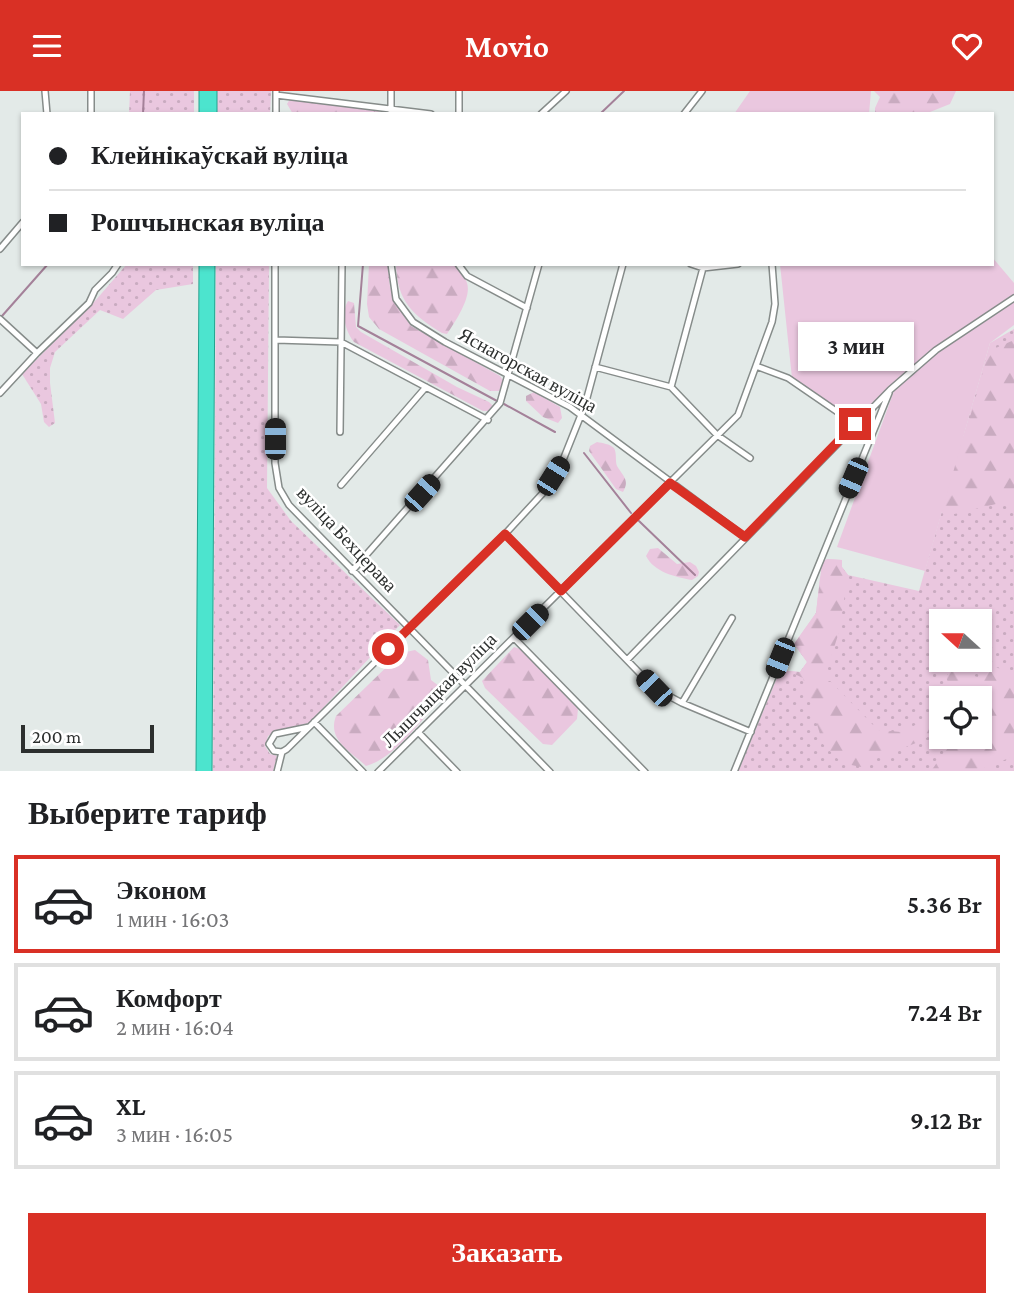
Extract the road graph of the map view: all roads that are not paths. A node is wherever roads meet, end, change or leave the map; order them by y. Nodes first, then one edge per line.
1 (46, 91) edge
2 (91, 91) edge
3 (204, 91) edge
4 (212, 91) edge
5 (391, 91) edge
6 (460, 91) edge
7 (566, 91) edge
8 (702, 91) edge
9 (276, 93) edge
10 (391, 111) edge
11 (47, 112) edge
12 (91, 112) edge
13 (204, 112) edge
14 (212, 112) edge
15 (276, 112) edge
16 (460, 112) edge
17 (543, 112) edge
18 (686, 112) edge
19 (21, 224) edge
20 (0, 249) edge
21 (117, 266) edge
22 (204, 266) edge
23 (211, 266) edge
24 (275, 266) edge
25 (342, 266) edge
26 (391, 266) edge
27 (460, 266) edge
28 (538, 266) edge
29 (621, 266) edge
30 (697, 266) edge
31 (720, 266) edge
32 (772, 266) edge
33 (703, 268) junction
34 (1014, 298) edge
35 (527, 308) junction
36 (0, 319) edge
37 (276, 340) junction
38 (341, 342) junction
39 (37, 353) junction
40 (756, 366) junction
41 (595, 367) junction
42 (509, 376) junction
43 (426, 387) junction
44 (671, 387) junction
45 (890, 390) junction
46 (0, 393) edge
47 (581, 415) junction
48 (488, 420) junction
49 (855, 424) junction
50 (340, 432) dead end
51 (717, 435) junction
52 (750, 459) dead end
53 (670, 483) junction
54 (341, 485) dead end
55 (505, 534) junction
56 (745, 537) junction
57 (352, 571) junction
58 (561, 591) junction
59 (732, 618) dead end
60 (410, 628) junction
61 (514, 638) junction
62 (627, 660) junction
63 (465, 687) junction
64 (682, 703) junction
65 (312, 725) junction
66 (418, 732) junction
67 (751, 732) junction
68 (282, 752) junction
69 (201, 771) edge
70 (207, 771) edge
71 (277, 771) edge
72 (362, 771) edge
73 (380, 771) edge
74 (456, 771) edge
75 (549, 771) edge
76 (644, 771) edge
77 (734, 771) edge

1 - 11 street
2 - 12 street
3 - 13 highway
4 - 14 highway
5 - 10 street
6 - 16 street
7 - 17 street
8 - 18 street
9 - 10 street
9 - 15 street
19 - 20 street
21 - 39 street
22 - 69 highway
23 - 70 highway
24 - 37 street, вуліца Бехцерава
25 - 38 street
26 - 42 street, Яснагорская вуліца
27 - 35 street
28 - 35 street
29 - 41 street
30 - 33 street
31 - 33 street
32 - 40 street, Лышчыцкая вуліца
33 - 44 street
34 - 45 street
35 - 42 street
36 - 39 street
37 - 38 street
37 - 57 street, вуліца Бехцерава
38 - 43 street
38 - 50 street
39 - 46 street
40 - 49 street
40 - 51 street, Лышчыцкая вуліца
41 - 44 street
41 - 47 street
42 - 47 street, Яснагорская вуліца
42 - 48 street
43 - 48 street
43 - 54 street
44 - 51 street
45 - 49 street
45 - 67 street
47 - 53 street, Яснагорская вуліца
47 - 55 street
48 - 57 street
49 - 56 street
51 - 52 street
51 - 53 street, Лышчыцкая вуліца
53 - 56 street, Яснагорская вуліца
53 - 58 street, Лышчыцкая вуліца
55 - 58 street
55 - 60 street
56 - 62 street
57 - 60 street, вуліца Бехцерава
58 - 61 street, Лышчыцкая вуліца
58 - 62 street
59 - 64 street
60 - 63 street, вуліца Бехцерава
60 - 65 street
61 - 63 street, Лышчыцкая вуліца
61 - 76 street
62 - 64 street
63 - 66 street, Лышчыцкая вуліца
63 - 75 street, вуліца Бехцерава
64 - 67 street
65 - 68 street
65 - 68 street
65 - 72 street
66 - 73 street, Лышчыцкая вуліца
66 - 74 street
67 - 77 street
68 - 71 street

